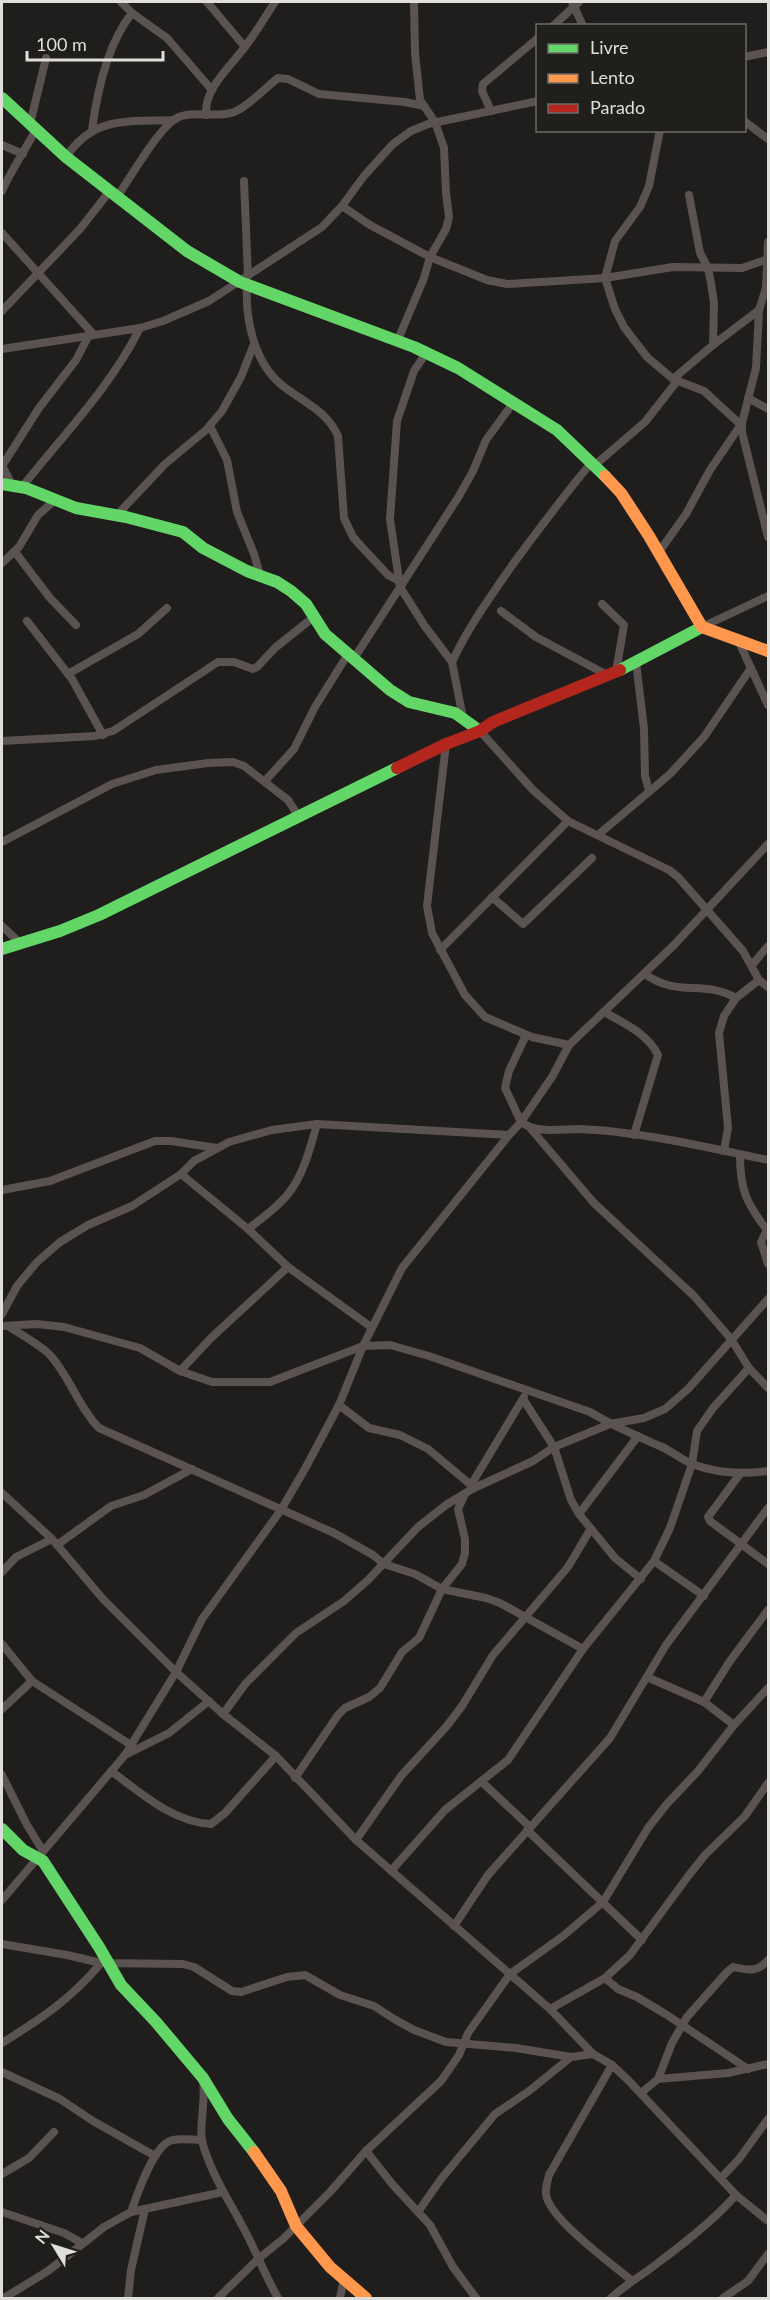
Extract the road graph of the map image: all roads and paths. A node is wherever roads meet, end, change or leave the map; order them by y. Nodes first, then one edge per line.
1 (120, 2) edge
2 (207, 2) edge
3 (275, 2) edge
4 (414, 2) edge
5 (575, 4) edge
6 (132, 13) junction
7 (555, 24) edge
8 (582, 24) edge
9 (536, 39) edge
10 (245, 47) junction
11 (768, 52) edge
12 (46, 57) dead end
13 (746, 57) edge
14 (212, 90) junction
15 (2, 98) edge
16 (536, 101) edge
17 (424, 106) junction
18 (491, 111) junction
19 (206, 115) junction
20 (174, 120) junction
21 (435, 122) junction
22 (746, 122) edge
23 (33, 127) junction
24 (92, 130) junction
25 (660, 132) edge
26 (768, 139) edge
27 (2, 145) edge
28 (23, 154) junction
29 (66, 158) junction
30 (244, 181) dead end
31 (2, 191) edge
32 (113, 195) junction
33 (689, 195) dead end
34 (342, 206) junction
35 (2, 233) edge
36 (768, 242) edge
37 (430, 257) junction
38 (768, 260) edge
39 (708, 268) junction
40 (39, 272) junction
41 (605, 278) junction
42 (245, 281) junction
43 (767, 288) edge
44 (759, 310) junction
45 (2, 311) edge
46 (140, 327) junction
47 (91, 336) junction
48 (398, 342) junction
49 (254, 344) junction
50 (712, 345) junction
51 (2, 349) edge
52 (426, 353) junction
53 (675, 380) junction
54 (748, 398) junction
55 (513, 403) junction
56 (768, 409) edge
57 (741, 423) junction
58 (210, 426) junction
59 (593, 463) junction
60 (2, 466) edge
61 (12, 486) edge
62 (55, 500) junction
63 (116, 516) junction
64 (768, 537) edge
65 (15, 552) junction
66 (659, 552) junction
67 (2, 563) edge
68 (261, 578) junction
69 (400, 584) junction
70 (768, 596) edge
71 (602, 604) dead end
72 (167, 608) dead end
73 (501, 611) dead end
74 (315, 616) junction
75 (27, 621) dead end
76 (76, 625) dead end
77 (702, 627) junction
78 (739, 642) junction
79 (768, 651) edge
80 (351, 657) junction
81 (452, 662) junction
82 (636, 662) junction
83 (752, 668) junction
84 (68, 674) junction
85 (612, 674) junction
86 (768, 705) edge
87 (463, 718) junction
88 (480, 731) junction
89 (103, 735) junction
90 (2, 741) edge
91 (446, 744) junction
92 (265, 781) junction
93 (649, 792) junction
94 (299, 817) junction
95 (568, 821) junction
96 (598, 835) junction
97 (2, 842) edge
98 (768, 844) edge
99 (592, 858) dead end
100 (492, 897) junction
101 (708, 910) junction
102 (2, 926) edge
103 (19, 942) junction
104 (768, 946) edge
105 (2, 949) edge
106 (441, 950) junction
107 (752, 965) junction
108 (645, 974) junction
109 (759, 980) junction
110 (768, 987) edge
111 (736, 998) junction
112 (604, 1012) junction
113 (526, 1035) junction
114 (569, 1045) junction
115 (521, 1122) junction
116 (317, 1124) junction
117 (531, 1129) junction
118 (509, 1135) junction
119 (634, 1135) junction
120 (189, 1143) junction
121 (217, 1148) junction
122 (724, 1151) junction
123 (740, 1155) junction
124 (768, 1160) edge
125 (194, 1161) junction
126 (181, 1174) junction
127 (2, 1190) edge
128 (248, 1229) junction
129 (768, 1229) edge
130 (768, 1264) edge
131 (288, 1267) junction
132 (768, 1299) edge
133 (2, 1314) edge
134 (4, 1326) edge
135 (371, 1327) junction
136 (731, 1339) junction
137 (363, 1346) junction
138 (749, 1368) junction
139 (180, 1371) junction
140 (768, 1388) edge
141 (524, 1395) junction
142 (339, 1405) junction
143 (610, 1424) junction
144 (638, 1436) junction
145 (554, 1447) junction
146 (692, 1464) junction
147 (192, 1469) junction
148 (768, 1471) edge
149 (740, 1474) junction
150 (469, 1489) junction
151 (2, 1492) edge
152 (768, 1508) edge
153 (281, 1510) junction
154 (579, 1514) junction
155 (590, 1530) junction
156 (54, 1542) junction
157 (742, 1544) junction
158 (654, 1561) junction
159 (384, 1564) junction
160 (768, 1564) edge
161 (2, 1572) edge
162 (640, 1579) junction
163 (442, 1589) junction
164 (704, 1596) junction
165 (768, 1610) edge
166 (524, 1616) junction
167 (2, 1644) edge
168 (583, 1649) junction
169 (176, 1672) junction
170 (646, 1677) junction
171 (33, 1681) junction
172 (768, 1688) edge
173 (209, 1701) junction
174 (704, 1701) junction
175 (2, 1709) edge
176 (223, 1714) junction
177 (734, 1725) junction
178 (131, 1745) junction
179 (125, 1755) junction
180 (276, 1756) junction
181 (111, 1772) junction
182 (2, 1775) edge
183 (295, 1778) junction
184 (482, 1782) junction
185 (768, 1783) edge
186 (2, 1829) edge
187 (528, 1829) junction
188 (356, 1840) junction
189 (40, 1854) junction
190 (391, 1871) junction
191 (2, 1900) edge
192 (603, 1902) junction
193 (454, 1926) junction
194 (642, 1940) junction
195 (2, 1944) edge
196 (768, 1960) edge
197 (105, 1964) junction
198 (510, 1974) junction
199 (605, 1978) junction
200 (550, 2009) junction
201 (681, 2026) junction
202 (2, 2043) edge
203 (463, 2043) junction
204 (593, 2054) junction
205 (571, 2057) junction
206 (768, 2064) edge
207 (612, 2065) junction
208 (748, 2069) junction
209 (2, 2072) edge
210 (203, 2078) junction
211 (658, 2079) junction
212 (641, 2093) junction
213 (768, 2119) edge
214 (54, 2132) dead end
215 (202, 2140) junction
216 (366, 2151) junction
217 (155, 2156) junction
218 (2, 2174) edge
219 (721, 2178) junction
220 (223, 2192) junction
221 (736, 2195) junction
222 (145, 2210) junction
223 (2, 2212) edge
224 (131, 2212) junction
225 (418, 2212) junction
226 (768, 2222) edge
227 (296, 2226) junction
228 (82, 2243) junction
229 (768, 2254) edge
230 (258, 2259) junction
231 (344, 2278) junction
232 (631, 2280) junction
233 (4, 2298) edge
234 (128, 2298) edge
235 (218, 2298) edge
236 (278, 2298) edge
237 (340, 2298) edge
238 (366, 2298) edge
239 (476, 2298) edge
240 (610, 2298) edge
241 (723, 2298) edge

1 - 6 street
2 - 10 street
3 - 10 street
4 - 17 street
5 - 7 street
5 - 8 street
6 - 14 street
6 - 24 street
9 - 18 street
10 - 14 street
11 - 13 street
12 - 23 street
14 - 19 street
15 - 23 street
16 - 18 street
17 - 19 street
17 - 21 street
18 - 21 street
19 - 20 street
20 - 24 street
20 - 32 street
21 - 34 street
21 - 37 street
22 - 26 street
23 - 28 street
23 - 29 street
24 - 29 street
25 - 41 street
27 - 28 street
28 - 31 street
29 - 32 street
30 - 42 street
32 - 40 street
32 - 42 street
33 - 39 street
34 - 37 street
34 - 42 street
35 - 40 street
36 - 38 street
37 - 41 street
37 - 48 street
38 - 39 street
38 - 43 street
39 - 41 street
39 - 50 street
40 - 45 street
40 - 47 street
41 - 53 street
42 - 46 street
42 - 48 street
42 - 49 street
43 - 44 street
44 - 50 street
44 - 54 street
46 - 47 street
46 - 61 street
47 - 51 street
47 - 60 street
48 - 52 street
49 - 58 street
49 - 69 street
50 - 53 street
52 - 55 street
52 - 69 street
53 - 57 street
53 - 59 street
54 - 56 street
54 - 57 street
55 - 59 street
55 - 69 street
57 - 64 street
57 - 66 street
58 - 63 street
58 - 68 street
59 - 66 street
59 - 81 street
60 - 61 street
61 - 62 street
62 - 63 street
62 - 65 street
63 - 68 street
65 - 67 street
65 - 76 street
66 - 77 street
68 - 74 street
69 - 80 street
69 - 81 street
70 - 77 street
71 - 85 street
72 - 84 street
73 - 85 street
74 - 80 street
74 - 89 street
75 - 84 street
77 - 78 street
77 - 82 street
78 - 79 street
78 - 83 street
80 - 87 street
80 - 92 street
81 - 87 street
82 - 85 street
82 - 93 street
83 - 86 street
83 - 93 street
84 - 89 street
85 - 88 street
87 - 88 street
88 - 91 street
88 - 95 street
89 - 90 street
91 - 94 street
91 - 106 street
92 - 94 street
92 - 97 street
93 - 96 street
94 - 103 street
95 - 96 street
95 - 100 street
96 - 101 street
98 - 101 street
99 - 100 street
100 - 106 street
101 - 107 street
101 - 108 street
102 - 103 street
103 - 105 street
104 - 107 street
106 - 113 street
107 - 109 street
108 - 111 street
108 - 112 street
109 - 110 street
109 - 111 street
111 - 122 street
112 - 114 street
112 - 119 street
113 - 114 street
113 - 115 street
114 - 115 street
115 - 117 street
115 - 118 street
116 - 118 street
116 - 121 street
116 - 128 street
117 - 119 street
117 - 136 street
118 - 135 street
119 - 122 street
120 - 121 street
120 - 125 street
120 - 127 street
121 - 125 street
122 - 123 street
123 - 124 street
123 - 129 street
125 - 126 street
126 - 128 street
126 - 133 street
128 - 131 street
129 - 130 street
131 - 135 street
131 - 139 street
132 - 136 street
134 - 139 street
134 - 147 street
135 - 137 street
136 - 138 street
136 - 143 street
137 - 139 street
137 - 141 street
137 - 142 street
138 - 140 street
138 - 146 street
141 - 143 street
141 - 145 street
141 - 150 street
142 - 150 street
142 - 153 street
143 - 144 street
143 - 145 street
144 - 146 street
144 - 154 street
145 - 150 street
145 - 154 street
146 - 149 street
146 - 158 street
147 - 153 street
147 - 156 street
148 - 149 street
149 - 157 street
150 - 159 street
150 - 163 street
151 - 156 street
152 - 157 street
153 - 159 street
153 - 169 street
154 - 155 street
155 - 162 street
155 - 166 street
156 - 161 street
156 - 169 street
157 - 160 street
157 - 164 street
158 - 162 street
158 - 164 street
159 - 163 street
159 - 176 street
162 - 168 street
163 - 166 street
163 - 183 street
164 - 170 street
165 - 174 street
166 - 168 street
166 - 188 street
167 - 171 street
168 - 184 street
169 - 173 street
169 - 178 street
170 - 174 street
170 - 187 street
171 - 175 street
171 - 178 street
172 - 177 street
173 - 176 street
173 - 179 street
174 - 177 street
176 - 180 street
177 - 192 street
178 - 179 street
179 - 181 street
180 - 181 street
180 - 183 street
181 - 189 street
182 - 189 street
183 - 188 street
184 - 187 street
184 - 190 street
185 - 194 street
186 - 189 street
187 - 192 street
187 - 193 street
188 - 190 street
189 - 191 street
189 - 197 street
190 - 193 street
192 - 194 street
192 - 198 street
193 - 198 street
194 - 199 street
195 - 197 street
196 - 201 street
197 - 202 street
197 - 203 street
197 - 210 street
198 - 200 street
198 - 203 street
199 - 200 street
199 - 201 street
200 - 204 street
201 - 208 street
201 - 211 street
203 - 205 street
203 - 216 street
204 - 205 street
204 - 207 street
205 - 225 street
206 - 208 street
207 - 212 street
207 - 232 street
208 - 211 street
209 - 217 street
210 - 215 street
210 - 227 street
211 - 212 street
212 - 219 street
213 - 219 street
214 - 218 street
215 - 217 street
215 - 220 street
216 - 225 street
216 - 227 street
217 - 224 street
219 - 221 street
220 - 222 street
220 - 230 street
221 - 226 street
221 - 232 street
222 - 224 street
222 - 234 street
223 - 228 street
224 - 228 street
225 - 239 street
227 - 230 street
227 - 231 street
228 - 233 street
229 - 241 street
230 - 235 street
230 - 236 street
231 - 237 street
231 - 238 street
232 - 240 street

